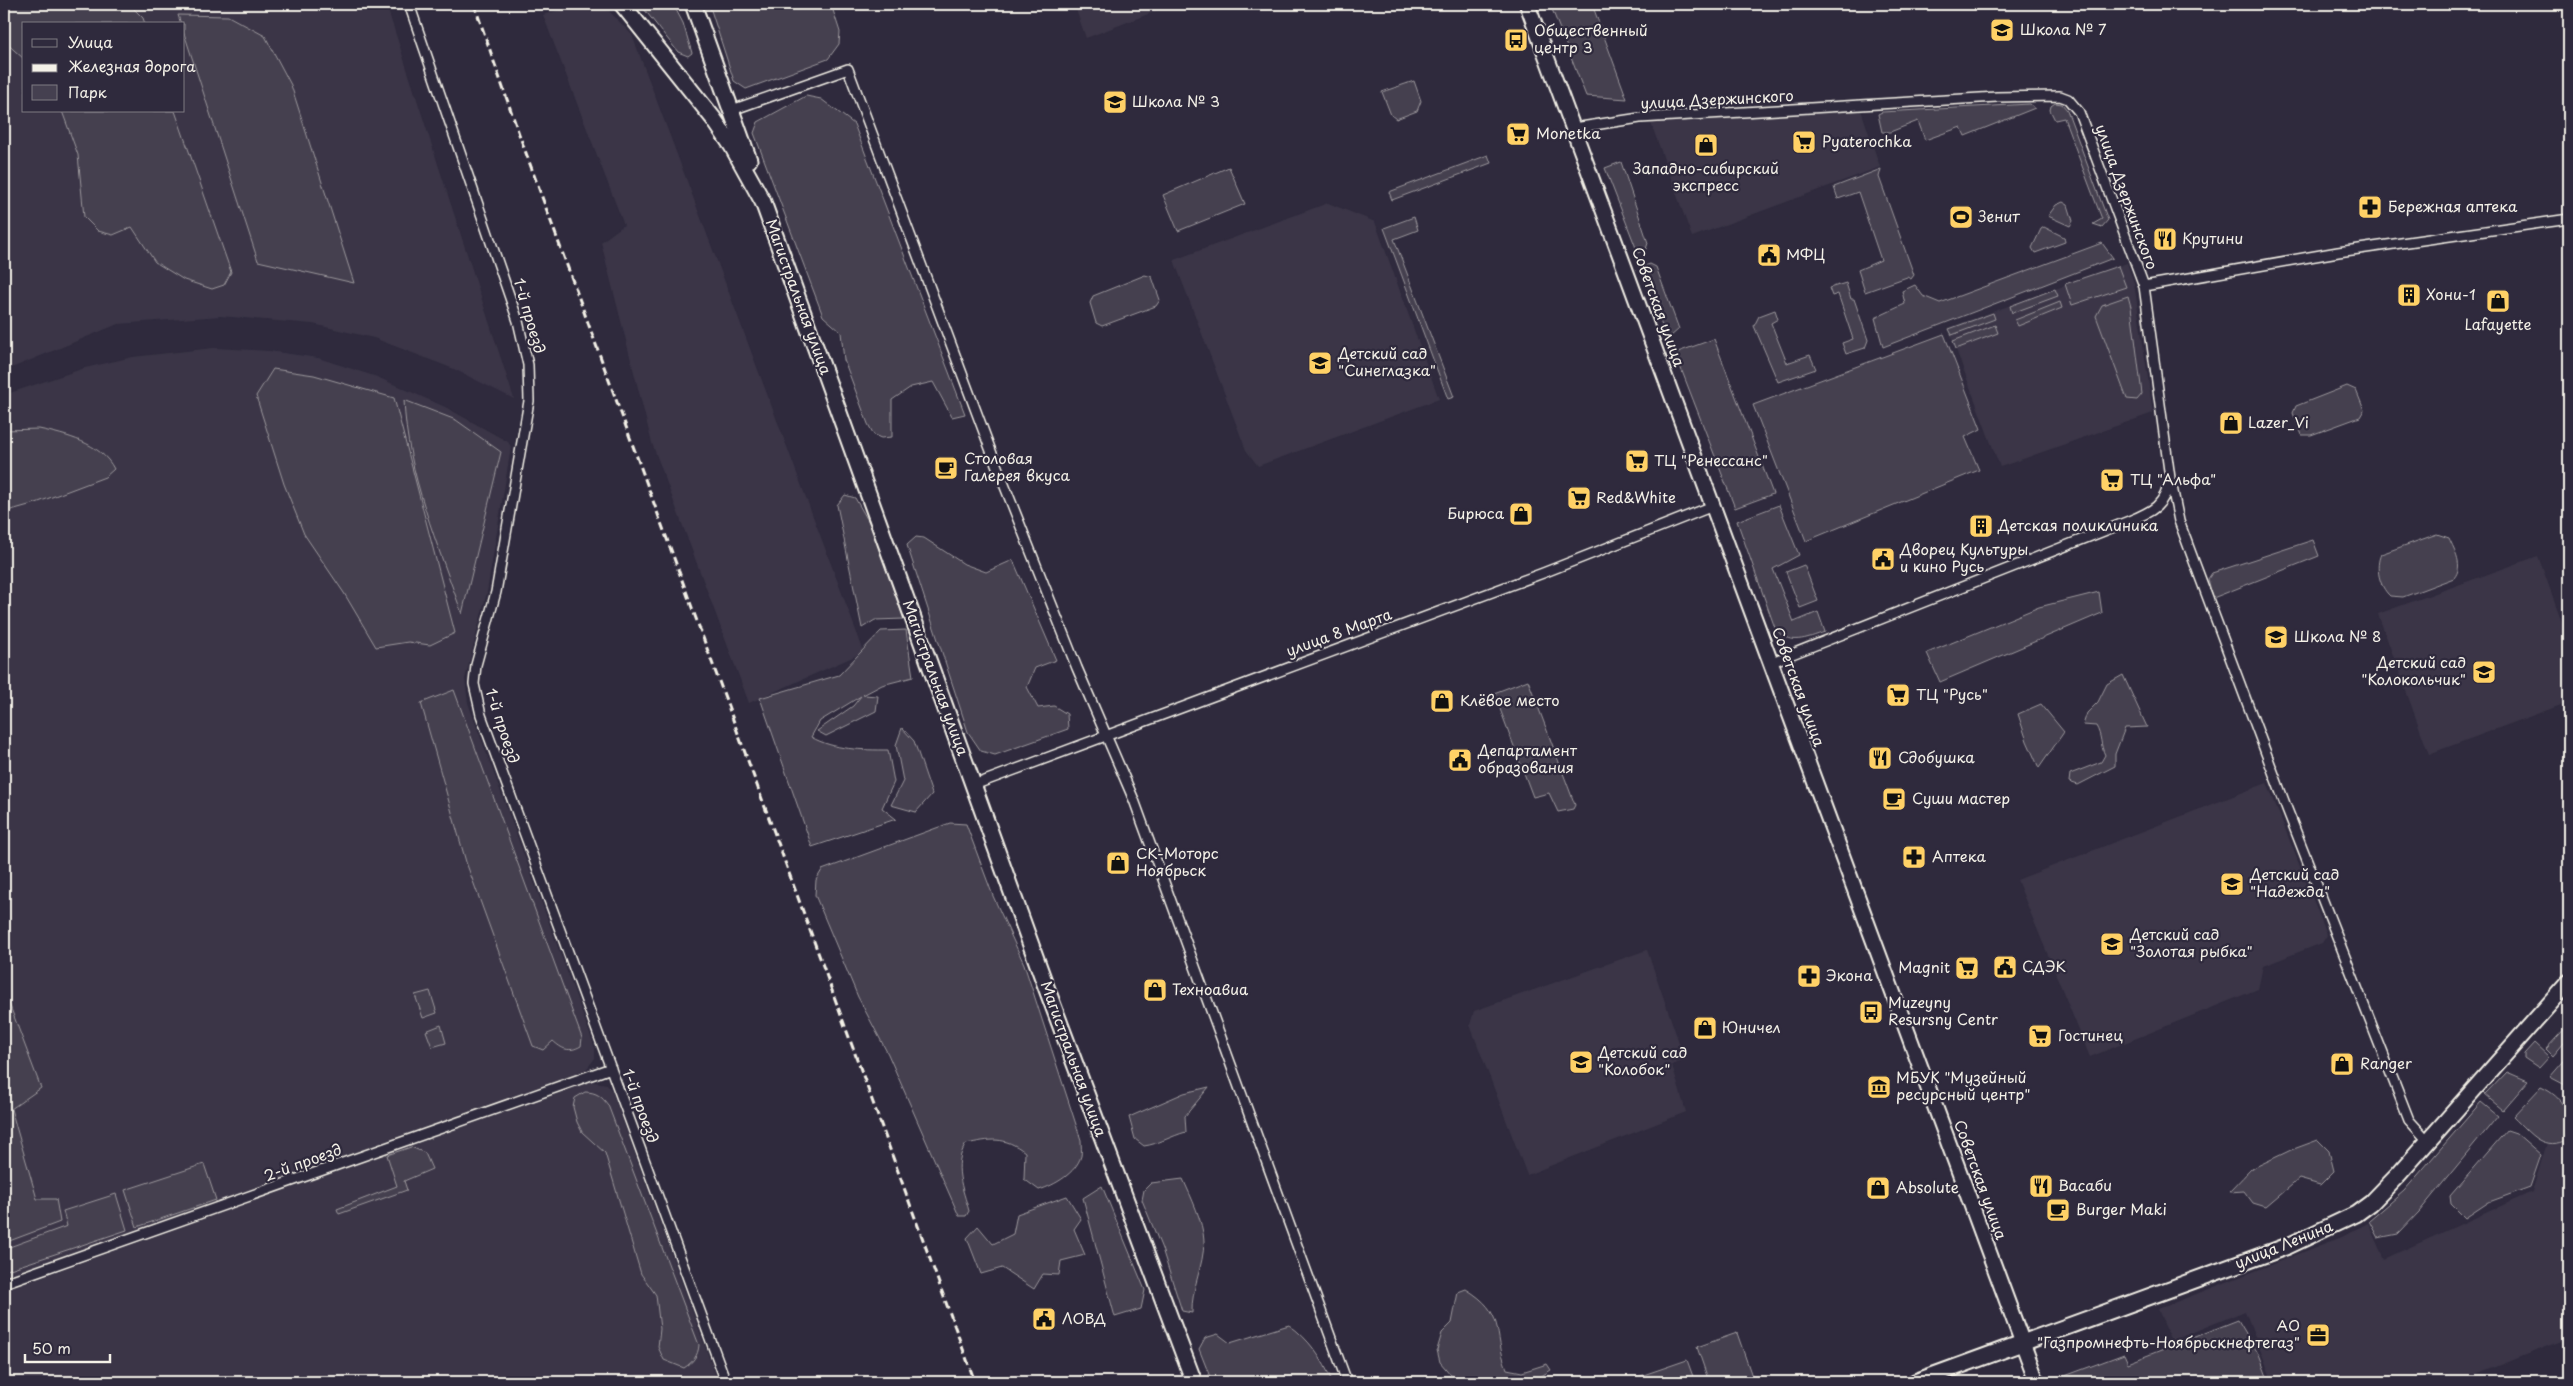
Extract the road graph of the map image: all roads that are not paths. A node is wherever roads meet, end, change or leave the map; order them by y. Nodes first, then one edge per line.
1 (409, 4) edge
2 (622, 4) edge
3 (693, 4) edge
4 (1528, 4) edge
5 (732, 110) junction
6 (1574, 128) junction
7 (763, 202) junction
8 (2569, 218) edge
9 (2144, 286) junction
10 (2170, 478) junction
11 (1714, 506) junction
12 (1772, 662) junction
13 (1105, 735) junction
14 (974, 785) junction
15 (2569, 982) edge
16 (611, 1068) junction
17 (2428, 1141) junction
18 (4, 1283) edge
19 (2023, 1343) junction
20 (726, 1382) edge
21 (1194, 1382) edge
22 (1347, 1382) edge
23 (1915, 1382) edge
24 (2038, 1382) edge

1 - 16 street, 1-й проезд
2 - 7 main road, Магистральная улица
3 - 5 main road
4 - 6 main road, Советская улица
5 - 7 main road
5 - 13 street
6 - 9 street, улица Дзержинского
6 - 11 main road, Советская улица
7 - 14 main road, Магистральная улица
8 - 9 street, улица Дзержинского
9 - 10 street
10 - 12 street
10 - 17 street
11 - 12 main road, Советская улица
11 - 13 street, улица 8 Марта
12 - 19 main road, Советская улица
13 - 14 street, улица 8 Марта
13 - 22 street
14 - 21 main road, Магистральная улица
15 - 17 main road, улица Ленина
16 - 18 street, 2-й проезд
16 - 20 street, 1-й проезд
17 - 19 main road, улица Ленина
19 - 23 main road, улица Ленина
19 - 24 main road, Советская улица

